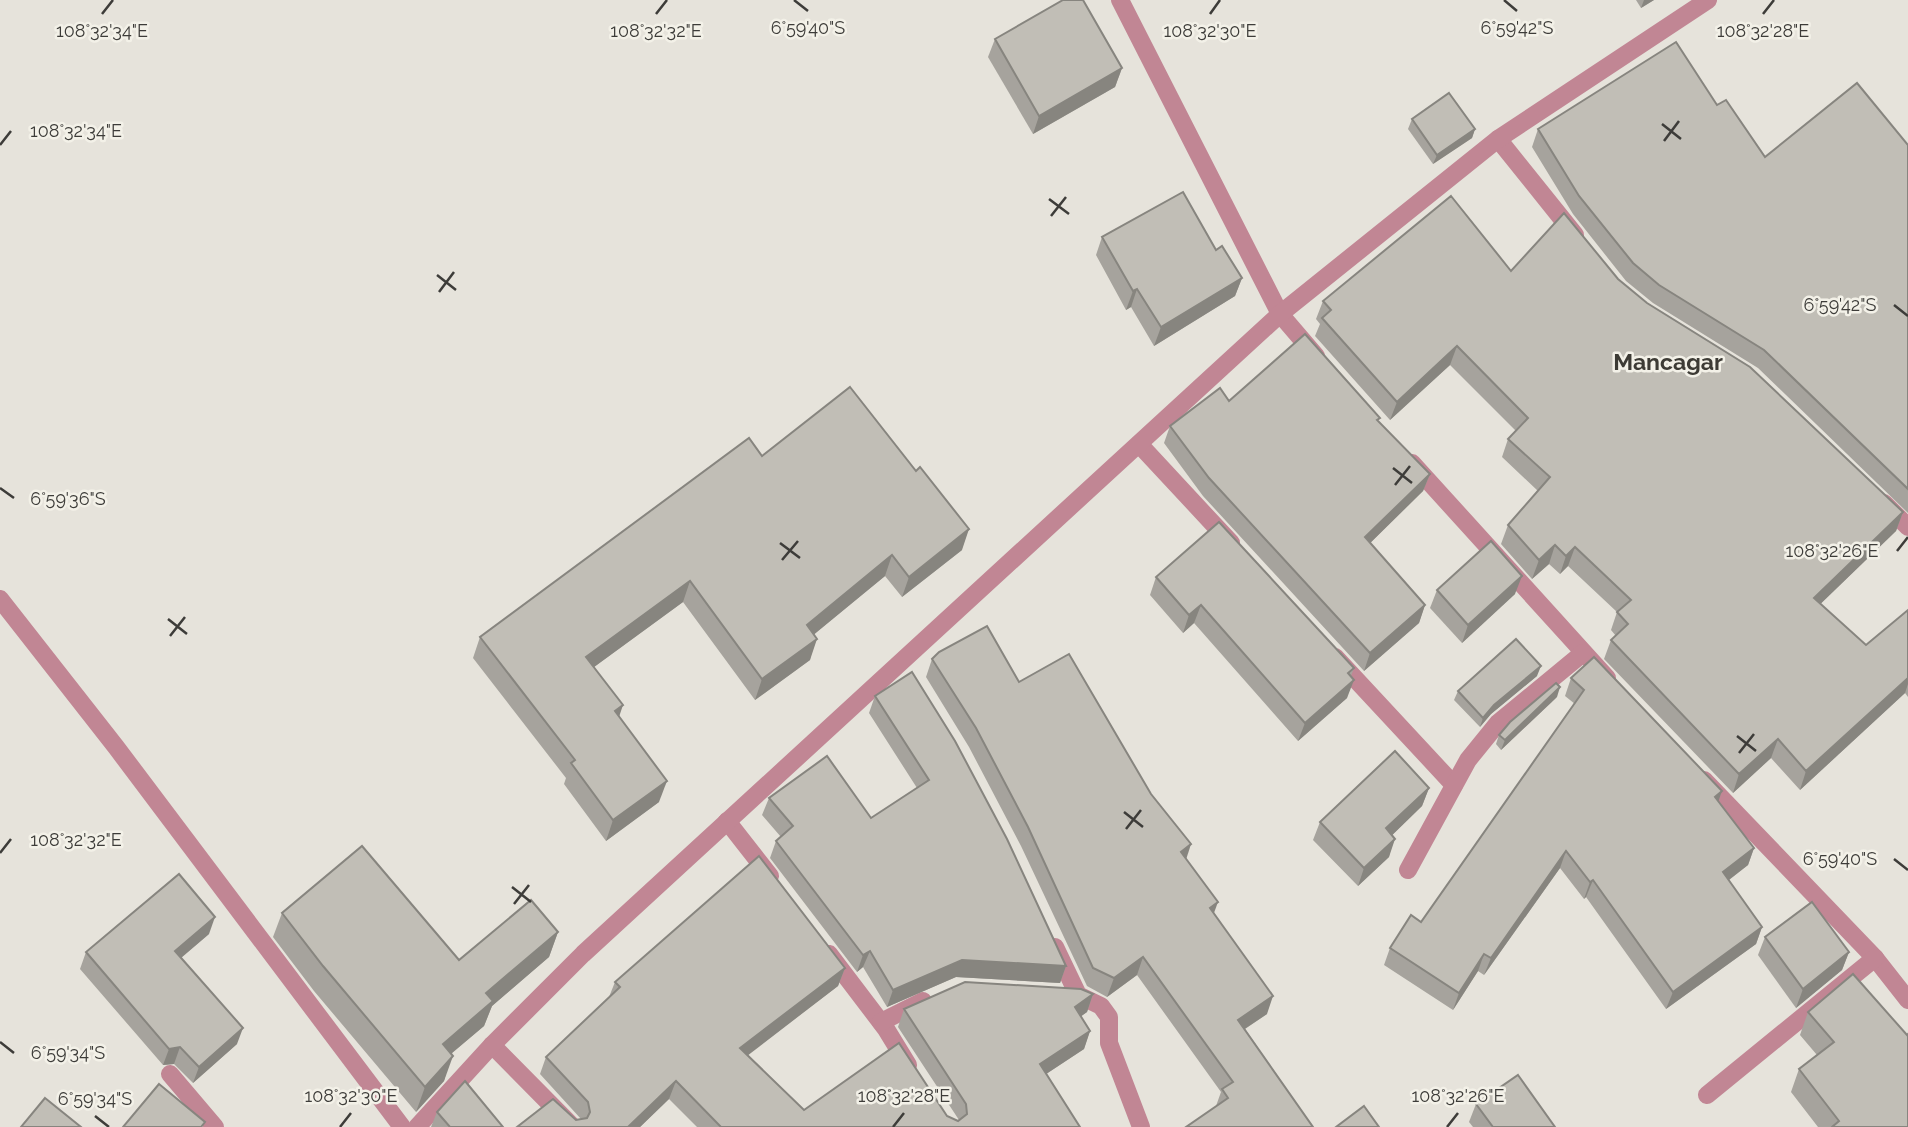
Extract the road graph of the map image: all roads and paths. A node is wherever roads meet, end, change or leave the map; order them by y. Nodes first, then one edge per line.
1 (1120, 0) edge
2 (1708, 0) edge
3 (1498, 139) junction
4 (1584, 246) edge
5 (1280, 314) junction
6 (1332, 373) edge
7 (1139, 444) junction
8 (1408, 460) edge
9 (1870, 488) edge
10 (1908, 527) edge
11 (1241, 554) edge
12 (0, 599) edge
13 (1322, 643) edge
14 (1583, 653) junction
15 (1620, 692) edge
16 (1696, 771) edge
17 (1449, 780) junction
18 (727, 821) junction
19 (1408, 870) dead end
20 (784, 895) edge
21 (1045, 925) edge
22 (816, 937) edge
23 (1875, 958) junction
24 (1054, 993) edge
25 (938, 995) edge
26 (1078, 995) junction
27 (1908, 1000) edge
28 (884, 1025) junction
29 (492, 1045) junction
30 (170, 1074) dead end
31 (920, 1084) edge
32 (1707, 1095) dead end
33 (215, 1127) edge
34 (402, 1127) edge
35 (417, 1127) edge
36 (573, 1127) edge
37 (1140, 1127) edge

1 - 5 street
2 - 3 street
3 - 4 street
3 - 5 street
5 - 6 street
5 - 7 street
7 - 11 street
7 - 18 street
8 - 14 street
9 - 10 street
12 - 34 street
13 - 17 street
14 - 15 street
14 - 17 street
16 - 23 street
17 - 19 street
18 - 20 street
18 - 29 street
21 - 26 street
22 - 28 street
23 - 27 street
23 - 32 street
24 - 26 street
25 - 28 street
26 - 37 street
28 - 31 street
29 - 35 street
29 - 36 street
30 - 33 street

